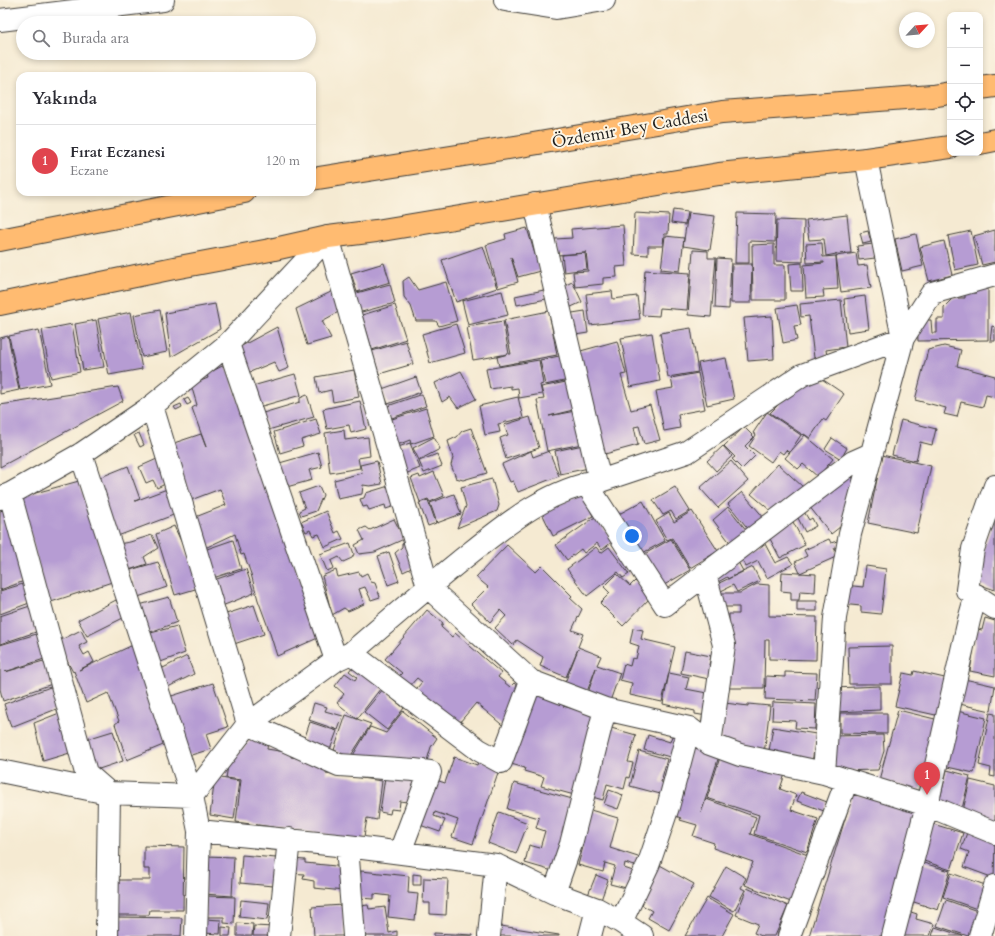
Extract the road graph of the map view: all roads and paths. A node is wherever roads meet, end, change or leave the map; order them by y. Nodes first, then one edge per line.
1 (163, 0) edge
2 (505, 0) edge
3 (604, 0) edge
4 (30, 8) edge
5 (0, 20) edge
6 (995, 86) edge
7 (983, 88) edge
8 (947, 94) edge
9 (995, 140) edge
10 (983, 142) edge
11 (947, 147) edge
12 (866, 159) junction
13 (316, 178) edge
14 (224, 196) edge
15 (535, 204) junction
16 (328, 237) junction
17 (0, 240) edge
18 (995, 275) edge
19 (0, 304) edge
20 (903, 338) junction
21 (228, 344) junction
22 (152, 406) junction
23 (81, 454) junction
24 (871, 454) junction
25 (593, 482) junction
26 (995, 486) edge
27 (5, 496) edge
28 (705, 574) junction
29 (428, 587) junction
30 (976, 595) junction
31 (995, 608) edge
32 (343, 657) junction
33 (530, 681) junction
34 (605, 709) junction
35 (248, 724) junction
36 (689, 728) junction
37 (710, 744) junction
38 (0, 771) edge
39 (824, 774) junction
40 (847, 780) junction
41 (109, 794) junction
42 (192, 796) junction
43 (927, 805) junction
44 (199, 831) junction
45 (995, 833) edge
46 (289, 839) junction
47 (347, 846) junction
48 (400, 852) junction
49 (496, 865) junction
50 (995, 886) edge
51 (554, 893) junction
52 (597, 909) junction
53 (621, 922) junction
54 (107, 936) edge
55 (196, 936) edge
56 (279, 936) edge
57 (354, 936) edge
58 (489, 936) edge
59 (590, 936) edge
60 (642, 936) edge
61 (789, 936) edge
62 (893, 936) edge
63 (980, 936) edge

1 - 4 street
2 - 3 street
4 - 5 street
6 - 7 main road
8 - 13 main road, Özdemir Bey Caddesi
9 - 10 main road
11 - 12 main road
12 - 15 main road
12 - 20 street
14 - 17 main road
15 - 16 main road
15 - 25 street
16 - 19 main road
16 - 21 street
16 - 29 street
18 - 20 street
20 - 24 street
20 - 25 street
21 - 22 street
21 - 32 street
22 - 23 street
22 - 35 street
23 - 27 street
23 - 42 street
24 - 28 street
24 - 39 street
25 - 28 street
25 - 29 street
26 - 30 street
27 - 41 street
28 - 37 street
29 - 32 street
29 - 33 street
30 - 31 street
30 - 43 street
32 - 33 street
32 - 35 street
33 - 34 street
34 - 36 street
34 - 51 street
35 - 42 street
35 - 48 street
36 - 37 street
36 - 53 street
37 - 39 street
38 - 41 street
39 - 40 street
40 - 43 street
40 - 61 street
41 - 42 street
41 - 54 street
42 - 44 street
43 - 45 street
43 - 62 street
44 - 46 street
44 - 55 street
46 - 47 street
46 - 56 street
47 - 48 street
47 - 57 street
48 - 49 street
49 - 51 street
49 - 58 street
50 - 63 street
51 - 52 street
52 - 53 street
52 - 59 street
53 - 60 street

